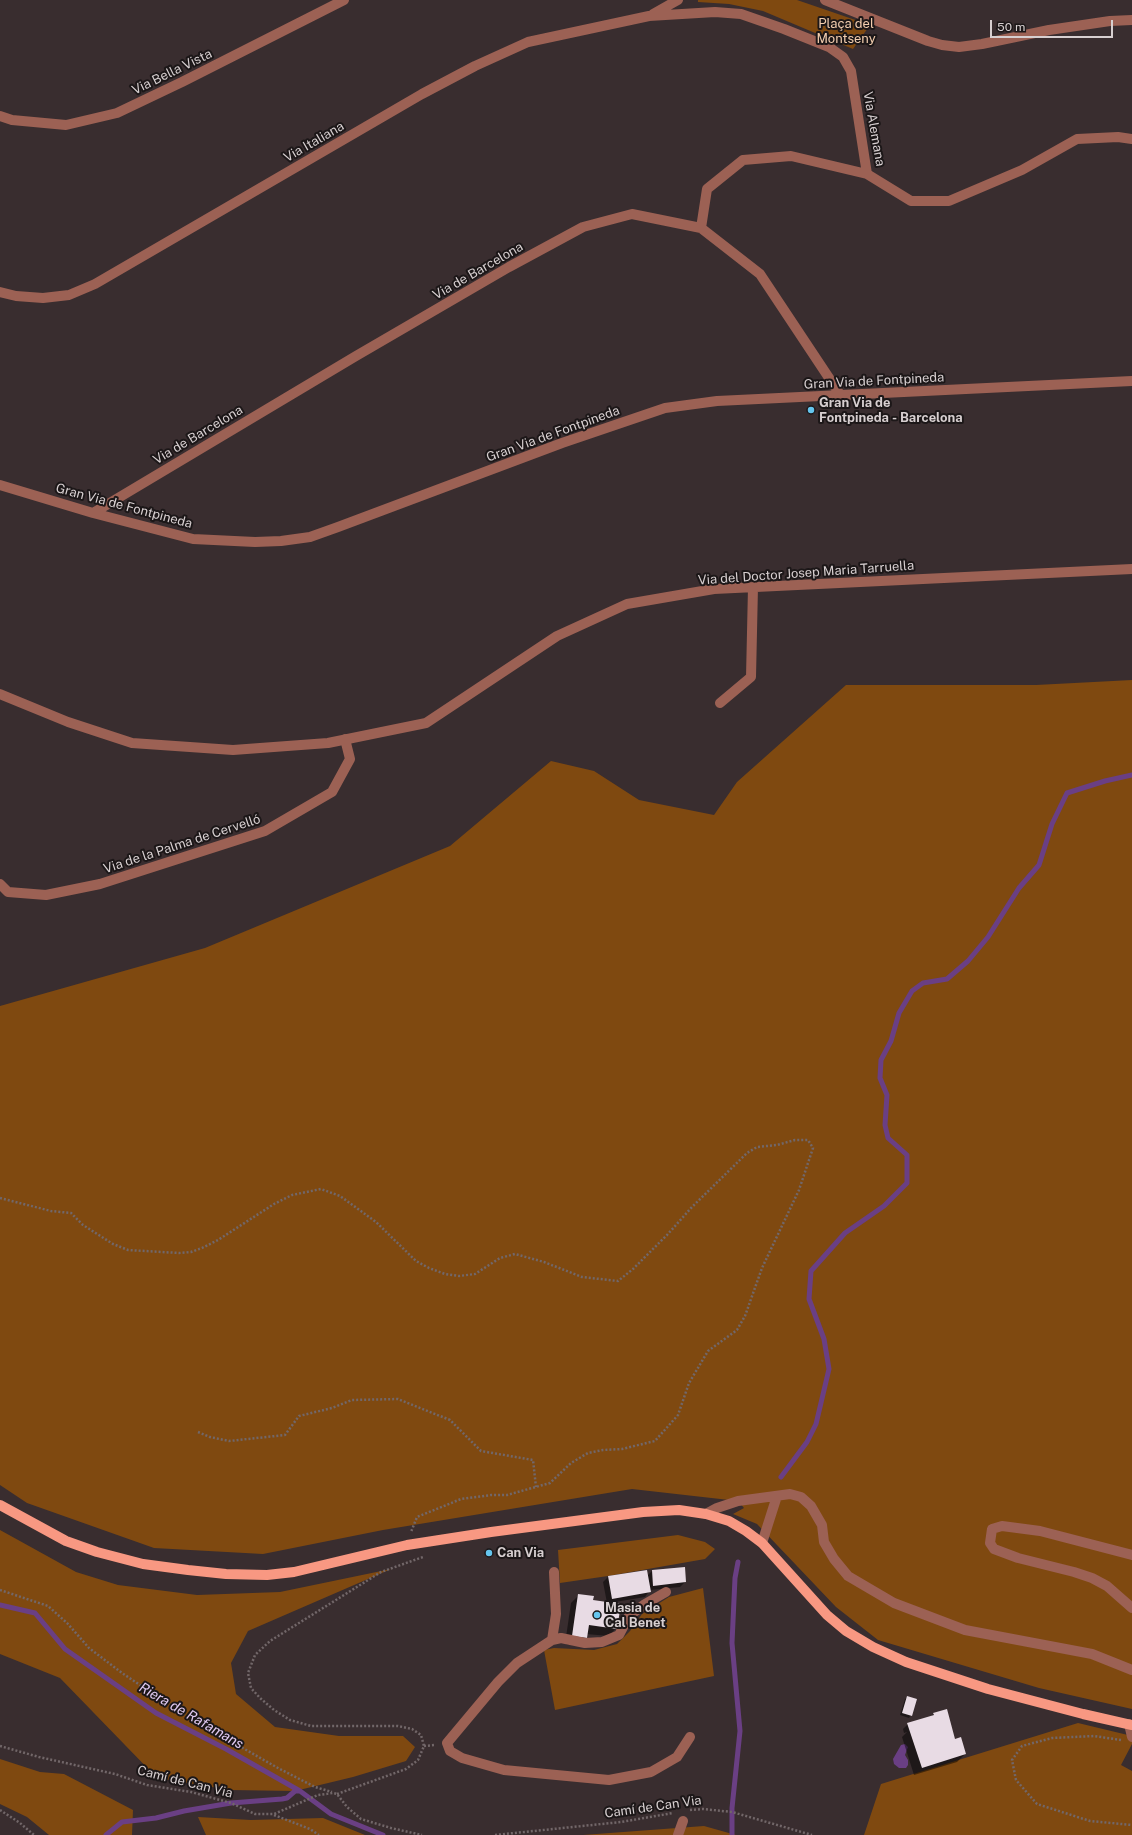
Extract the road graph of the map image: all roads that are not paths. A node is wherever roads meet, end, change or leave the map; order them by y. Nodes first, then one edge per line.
1 (344, 0) edge
2 (678, 0) edge
3 (825, 0) edge
4 (648, 16) junction
5 (1132, 20) edge
6 (0, 116) edge
7 (1132, 139) edge
8 (867, 174) junction
9 (701, 228) junction
10 (0, 292) edge
11 (1132, 381) edge
12 (841, 396) junction
13 (0, 485) edge
14 (93, 513) junction
15 (1132, 569) edge
16 (753, 588) junction
17 (0, 694) edge
18 (720, 703) dead end
19 (345, 740) junction
20 (0, 884) edge
21 (777, 1496) junction
22 (0, 1505) edge
23 (706, 1514) junction
24 (762, 1543) junction
25 (1132, 1555) edge
26 (554, 1572) dead end
27 (666, 1592) dead end
28 (1132, 1608) edge
29 (552, 1640) junction
30 (1132, 1670) edge
31 (1130, 1724) edge
32 (690, 1737) dead end
33 (1128, 1739) edge
34 (681, 1814) road end
35 (678, 1835) edge

1 - 6 street, Via Bella Vista
2 - 4 street
3 - 5 street
4 - 8 street, Via Alemana
4 - 10 street, Via Italiana
7 - 8 street, Via Alemana
8 - 9 street
9 - 12 street, Via de Barcelona
9 - 14 street, Via de Barcelona
11 - 12 street, Gran Via de Fontpineda
12 - 14 street, Gran Via de Fontpineda
13 - 14 street, Gran Via de Fontpineda
15 - 16 street, Via del Doctor Josep Maria Tarruella
16 - 18 street
16 - 19 street, Via del Doctor Josep Maria Tarruella
17 - 19 street, Via del Doctor Josep Maria Tarruella
19 - 20 street, Via de la Palma de Cervelló
21 - 23 street
21 - 24 street
21 - 30 street
22 - 23 main road
23 - 24 main road
24 - 31 main road
25 - 28 street
26 - 29 street
27 - 29 street
29 - 32 street
31 - 33 street
34 - 35 street

